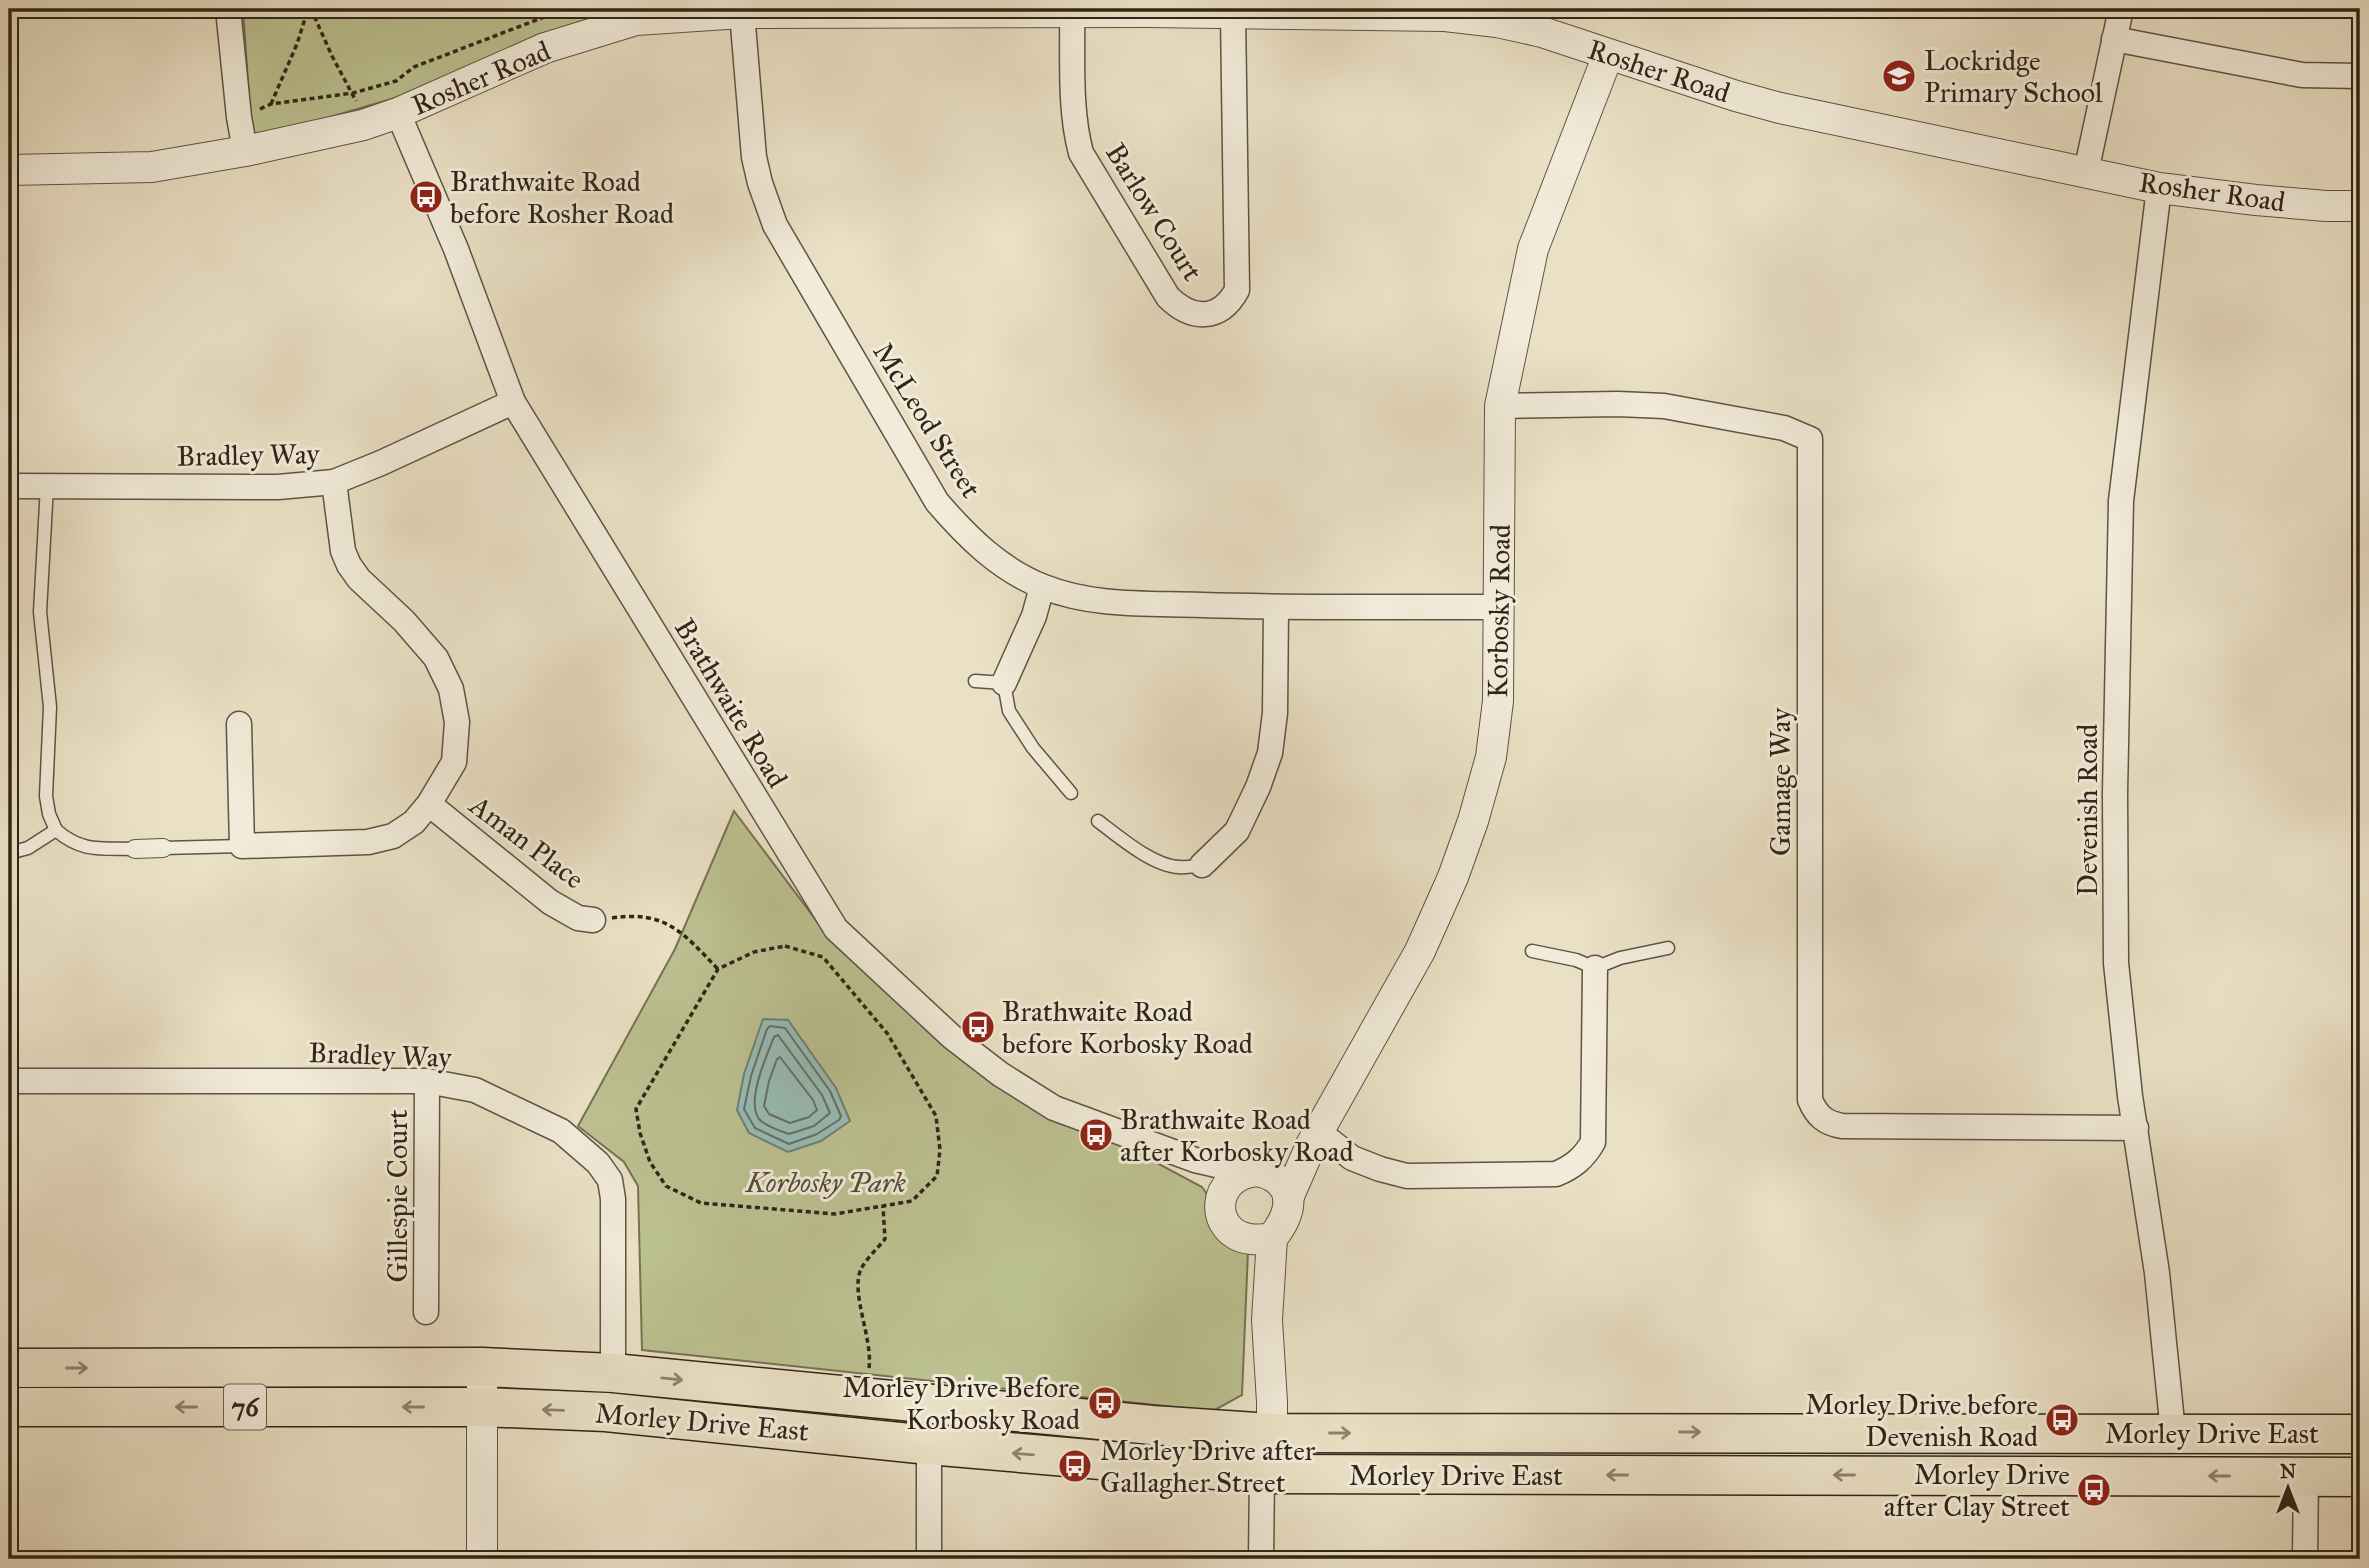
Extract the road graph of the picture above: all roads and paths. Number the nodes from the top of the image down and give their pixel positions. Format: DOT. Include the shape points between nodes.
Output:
graph roads {
  1 [pos="228,9"];
  2 [pos="309,9"];
  3 [pos="565,9"];
  4 [pos="2121,9"];
  5 [pos="1149,10"];
  6 [pos="1072,12"];
  7 [pos="742,13"];
  8 [pos="1233,14"];
  9 [pos="2114,39"];
  10 [pos="1608,55"];
  11 [pos="2360,76"];
  12 [pos="353,93"];
  13 [pos="398,113"];
  14 [pos="363,125"];
  15 [pos="245,151"];
  16 [pos="9,170"];
  17 [pos="2086,172"];
  18 [pos="2159,188"];
  19 [pos="2360,206"];
  20 [pos="513,402"];
  21 [pos="1500,406"];
  22 [pos="334,482"];
  23 [pos="9,486"];
  24 [pos="47,486"];
  25 [pos="1042,587"];
  26 [pos="1276,607"];
  27 [pos="1500,607"];
  28 [pos="975,681"];
  29 [pos="1004,684"];
  30 [pos="239,724"];
  31 [pos="1071,793"];
  32 [pos="429,804"];
  33 [pos="1098,821"];
  34 [pos="56,830"];
  35 [pos="242,846"];
  36 [pos="163,848"];
  37 [pos="135,849"];
  38 [pos="9,853"];
  39 [pos="1202,865"];
  40 [pos="593,920"];
  41 [pos="1668,948"];
  42 [pos="1532,951"];
  43 [pos="1595,968"];
  44 [pos="718,969"];
  45 [pos="9,1081"];
  46 [pos="427,1081"];
  47 [pos="2136,1128"];
  48 [pos="1315,1138"];
  49 [pos="1195,1160"];
  50 [pos="1252,1171"];
  51 [pos="1223,1191"];
  52 [pos="1288,1198"];
  53 [pos="883,1206"];
  54 [pos="1262,1239"];
  55 [pos="426,1312"];
  56 [pos="482,1367"];
  57 [pos="9,1368"];
  58 [pos="613,1373"];
  59 [pos="868,1374"];
  60 [pos="9,1407"];
  61 [pos="482,1407"];
  62 [pos="1262,1432"];
  63 [pos="2173,1432"];
  64 [pos="2360,1434"];
  65 [pos="929,1445"];
  66 [pos="1262,1474"];
  67 [pos="2306,1476"];
  68 [pos="2360,1477"];
  69 [pos="482,1559"];
  70 [pos="929,1559"];
  71 [pos="1261,1559"];
  72 [pos="2305,1559"];
  1 -- 15 [label="street"];
  2 -- 12 [label="path"];
  2 -- 12 [label="path" via="271,104"];
  3 -- 12 [label="path" via="414,66 396,81"];
  4 -- 9 [label="street"];
  5 -- 6 [label="street, Rosher Road"];
  5 -- 8 [label="street, Rosher Road"];
  6 -- 7 [label="street, Rosher Road"];
  6 -- 8 [label="street, Barlow Court" via="1074,112 1081,153 1168,297 1190,314 1219,310 1237,290"];
  7 -- 13 [label="street, Rosher Road" via="636,20 545,48"];
  7 -- 25 [label="street, McLeod Street" via="754,156 775,225 937,502 991,558"];
  8 -- 10 [label="street, Rosher Road" via="1445,16 1542,32"];
  9 -- 11 [label="street" via="2302,75"];
  9 -- 17 [label="street"];
  10 -- 17 [label="street, Rosher Road" via="1780,108"];
  10 -- 21 [label="street, Korbosky Road" via="1533,248"];
  12 -- 14 [label="path"];
  13 -- 14 [label="street, Rosher Road"];
  13 -- 20 [label="street, Brathwaite Road" via="456,248"];
  14 -- 15 [label="street, Rosher Road"];
  15 -- 16 [label="street, Rosher Road" via="152,167"];
  17 -- 18 [label="street, Rosher Road"];
  18 -- 19 [label="street, Rosher Road"];
  18 -- 47 [label="street, Devenish Road" via="2121,528 2116,963"];
  20 -- 22 [label="street, Bradley Way"];
  20 -- 49 [label="street, Brathwaite Road" via="836,929 1000,1074 1054,1108"];
  21 -- 27 [label="street, Korbosky Road"];
  21 -- 47 [label="street, Gamage Way" via="1664,406 1784,428 1810,439 1810,1100 1822,1119 1842,1126"];
  22 -- 24 [label="street, Bradley Way" via="278,487"];
  22 -- 32 [label="street" via="349,565 436,659 452,689 457,722 454,762"];
  23 -- 24 [label="street, Bradley Way"];
  24 -- 34 [label="lane" via="40,612 50,707 46,796"];
  25 -- 26 [label="street, McLeod Street" via="1082,599"];
  25 -- 29 [label="street"];
  26 -- 27 [label="street, McLeod Street"];
  26 -- 39 [label="street" via="1270,753 1237,831"];
  27 -- 48 [label="street, Korbosky Road" via="1499,701 1491,757 1473,821 1420,951"];
  28 -- 29 [label="lane"];
  29 -- 31 [label="lane" via="1009,711"];
  30 -- 35 [label="street"];
  32 -- 35 [label="street" via="393,836 368,842"];
  32 -- 40 [label="street, Aman Place" via="550,902 579,918"];
  33 -- 39 [label="lane" via="1157,860 1178,868"];
  34 -- 37 [label="lane" via="69,842 87,848"];
  34 -- 38 [label="lane"];
  35 -- 36 [label="lane"];
  36 -- 37 [label="street"];
  40 -- 44 [label="path" via="632,915 655,918 685,935"];
  41 -- 43 [label="lane"];
  42 -- 43 [label="lane"];
  43 -- 48 [label="street" via="1593,1142 1570,1168 1556,1174 1407,1175 1352,1158"];
  44 -- 53 [label="path" via="754,952 785,946 823,957 887,1033 936,1116 940,1150 937,1176 912,1201"];
  44 -- 53 [label="path" via="636,1109 650,1162 666,1186 701,1203 835,1214"];
  45 -- 46 [label="street, Bradley Way"];
  46 -- 55 [label="street, Gillespie Court"];
  46 -- 58 [label="street, Bradley Way" via="475,1090 561,1131 598,1163 610,1180"];
  47 -- 63 [label="street, Devenish Road"];
  48 -- 50 [label="street"];
  48 -- 52 [label="street, Korbosky Road"];
  49 -- 50 [label="street, Brathwaite Road"];
  49 -- 51 [label="street, Brathwaite Road"];
  50 -- 51 [label="street" via="1237,1175"];
  50 -- 52 [label="street" via="1278,1180"];
  51 -- 54 [label="street" via="1220,1213 1225,1223 1232,1231"];
  52 -- 54 [label="street" via="1286,1219"];
  53 -- 59 [label="path" via="885,1239 861,1269 857,1284 871,1353"];
  54 -- 62 [label="street" via="1249,1293"];
  57 -- 56 [label="main road, Morley Drive East / 76, one-way"];
  56 -- 58 [label="main road, Morley Drive East / 76"];
  56 -- 61 [label="street"];
  58 -- 62 [label="main road, Morley Drive East / 76, one-way"];
  61 -- 60 [label="main road, Morley Drive East / 76, one-way"];
  65 -- 61 [label="main road, Morley Drive East / 76, one-way" via="606,1412"];
  61 -- 69 [label="street"];
  62 -- 63 [label="main road, Morley Drive East / 76, one-way"];
  62 -- 66 [label="street"];
  63 -- 64 [label="main road, Morley Drive East / 76"];
  66 -- 65 [label="main road, Morley Drive East / 76, one-way"];
  65 -- 70 [label="street"];
  67 -- 66 [label="main road, Morley Drive East / 76, one-way"];
  66 -- 71 [label="street"];
  67 -- 68 [label="main road, Morley Drive East / 76"];
  67 -- 72 [label="street"];
}
